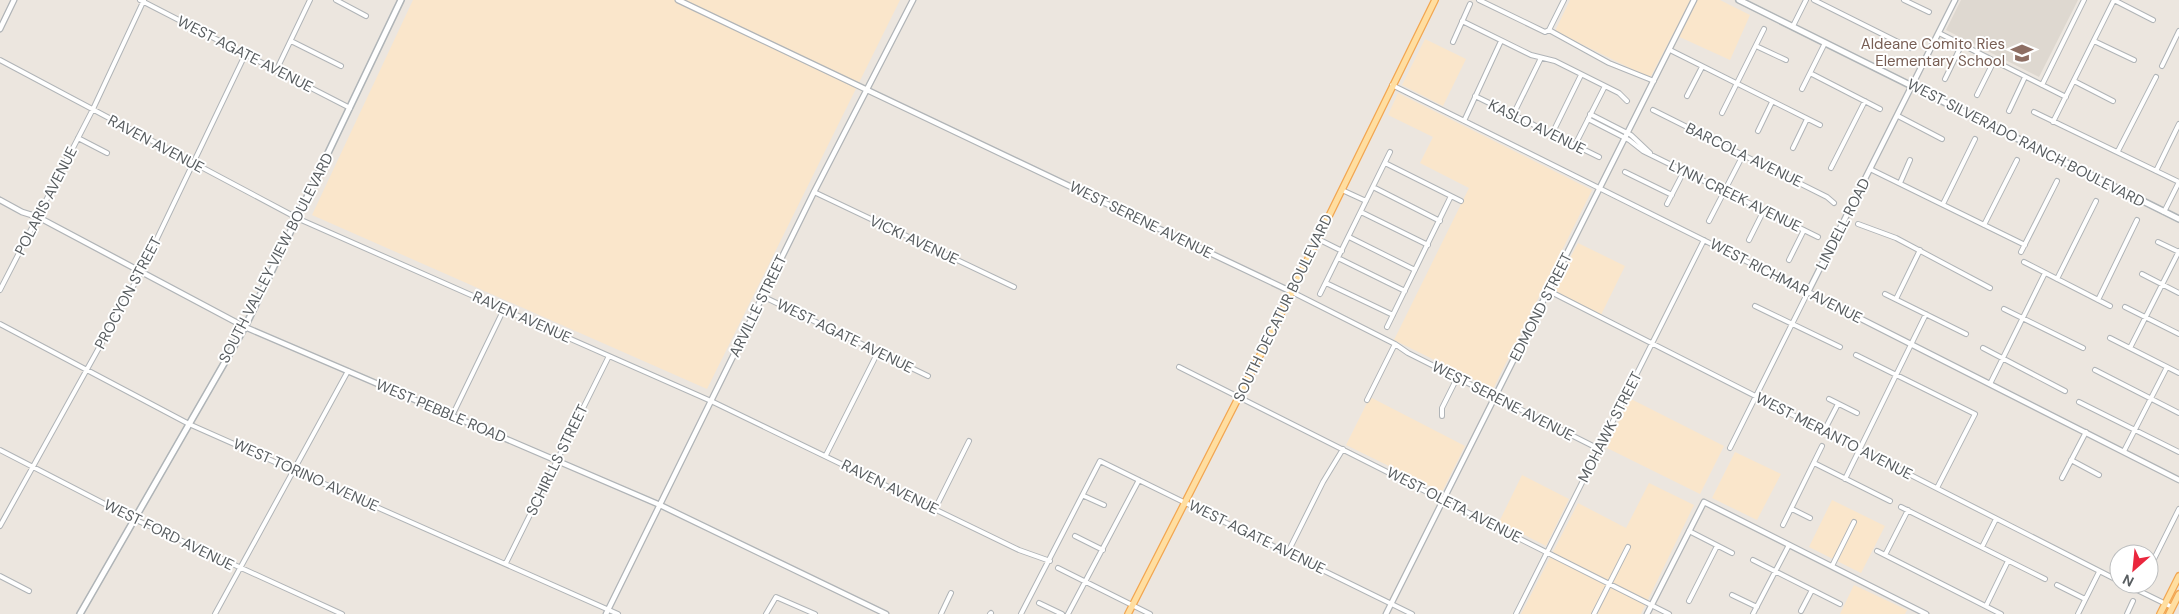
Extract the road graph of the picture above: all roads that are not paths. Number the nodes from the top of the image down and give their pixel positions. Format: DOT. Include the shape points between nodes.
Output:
graph roads {
  1 [pos="14,0"];
  2 [pos="310,0"];
  3 [pos="336,0"];
  4 [pos="401,0"];
  5 [pos="678,0"];
  6 [pos="913,0"];
  7 [pos="1435,0"];
  8 [pos="1479,0"];
  9 [pos="1564,0"];
  10 [pos="1694,0"];
  11 [pos="1739,0"];
  12 [pos="1806,0"];
  13 [pos="1814,0"];
  14 [pos="1904,0"];
  15 [pos="1955,0"];
  16 [pos="2084,0"];
  17 [pos="2114,0"];
  18 [pos="142,1"];
  19 [pos="1470,4"];
  20 [pos="1929,12"];
  21 [pos="366,16"];
  22 [pos="2153,20"];
  23 [pos="1462,21"];
  24 [pos="1793,26"];
  25 [pos="0,29"];
  26 [pos="1764,30"];
  27 [pos="1548,31"];
  28 [pos="2179,31"];
  29 [pos="1939,33"];
  30 [pos="291,41"];
  31 [pos="1502,41"];
  32 [pos="2094,41"];
  33 [pos="1453,42"];
  34 [pos="1825,43"];
  35 [pos="1962,44"];
  36 [pos="1756,46"];
  37 [pos="1910,48"];
  38 [pos="1670,50"];
  39 [pos="245,55"];
  40 [pos="1541,58"];
  41 [pos="0,60"];
  42 [pos="1786,60"];
  43 [pos="2134,60"];
  44 [pos="1994,61"];
  45 [pos="341,66"];
  46 [pos="2162,66"];
  47 [pos="1702,67"];
  48 [pos="276,71"];
  49 [pos="1810,73"];
  50 [pos="1581,75"];
  51 [pos="2026,76"];
  52 [pos="2156,77"];
  53 [pos="1945,79"];
  54 [pos="1654,81"];
  55 [pos="2074,81"];
  56 [pos="1737,84"];
  57 [pos="1392,85"];
  58 [pos="2042,85"];
  59 [pos="1604,86"];
  60 [pos="1912,86"];
  61 [pos="1802,88"];
  62 [pos="867,90"];
  63 [pos="1977,95"];
  64 [pos="1475,96"];
  65 [pos="1687,96"];
  66 [pos="2066,97"];
  67 [pos="2112,100"];
  68 [pos="1626,101"];
  69 [pos="1865,101"];
  70 [pos="1772,102"];
  71 [pos="350,108"];
  72 [pos="93,109"];
  73 [pos="1880,109"];
  74 [pos="1653,110"];
  75 [pos="2009,111"];
  76 [pos="2034,112"];
  77 [pos="1722,113"];
  78 [pos="1590,114"];
  79 [pos="1513,115"];
  80 [pos="1898,116"];
  81 [pos="1588,119"];
  82 [pos="1808,119"];
  83 [pos="1464,121"];
  84 [pos="2054,122"];
  85 [pos="2179,124"];
  86 [pos="1820,125"];
  87 [pos="1758,131"];
  88 [pos="1552,134"];
  89 [pos="1627,136"];
  90 [pos="78,138"];
  91 [pos="1975,139"];
  92 [pos="1942,140"];
  93 [pos="1575,145"];
  94 [pos="1793,148"];
  95 [pos="2118,151"];
  96 [pos="1390,152"];
  97 [pos="107,153"];
  98 [pos="1742,154"];
  99 [pos="1599,157"];
  100 [pos="1910,160"];
  101 [pos="2017,160"];
  102 [pos="1384,163"];
  103 [pos="194,165"];
  104 [pos="1831,168"];
  105 [pos="1870,169"];
  106 [pos="2156,170"];
  107 [pos="1684,171"];
  108 [pos="1625,172"];
  109 [pos="2057,181"];
  110 [pos="2179,182"];
  111 [pos="1900,183"];
  112 [pos="1373,187"];
  113 [pos="1600,189"];
  114 [pos="1342,190"];
  115 [pos="1724,191"];
  116 [pos="814,192"];
  117 [pos="1672,194"];
  118 [pos="1451,196"];
  119 [pos="0,200"];
  120 [pos="1461,201"];
  121 [pos="2096,201"];
  122 [pos="1366,202"];
  123 [pos="1834,203"];
  124 [pos="1667,204"];
  125 [pos="1943,204"];
  126 [pos="1764,210"];
  127 [pos="1361,212"];
  128 [pos="2164,212"];
  129 [pos="38,217"];
  130 [pos="299,219"];
  131 [pos="2179,219"];
  132 [pos="2137,220"];
  133 [pos="1440,221"];
  134 [pos="1709,221"];
  135 [pos="1858,224"];
  136 [pos="1984,225"];
  137 [pos="1804,230"];
  138 [pos="1349,237"];
  139 [pos="1818,237"];
  140 [pos="1318,239"];
  141 [pos="1704,240"];
  142 [pos="1749,240"];
  143 [pos="2158,242"];
  144 [pos="1428,245"];
  145 [pos="2024,245"];
  146 [pos="1342,250"];
  147 [pos="1920,250"];
  148 [pos="2021,252"];
  149 [pos="2179,252"];
  150 [pos="1338,258"];
  151 [pos="1789,260"];
  152 [pos="2024,262"];
  153 [pos="1415,270"];
  154 [pos="141,272"];
  155 [pos="2045,273"];
  156 [pos="2142,274"];
  157 [pos="2057,279"];
  158 [pos="1326,283"];
  159 [pos="2162,284"];
  160 [pos="1014,287"];
  161 [pos="1990,288"];
  162 [pos="0,290"];
  163 [pos="1405,291"];
  164 [pos="1549,291"];
  165 [pos="1292,292"];
  166 [pos="1808,292"];
  167 [pos="2179,293"];
  168 [pos="1320,294"];
  169 [pos="1885,294"];
  170 [pos="762,296"];
  171 [pos="1896,299"];
  172 [pos="2098,300"];
  173 [pos="1755,306"];
  174 [pos="2110,306"];
  175 [pos="2124,307"];
  176 [pos="504,309"];
  177 [pos="2004,309"];
  178 [pos="1926,314"];
  179 [pos="1393,316"];
  180 [pos="2146,317"];
  181 [pos="2022,318"];
  182 [pos="0,324"];
  183 [pos="1792,324"];
  184 [pos="245,327"];
  185 [pos="1387,328"];
  186 [pos="1966,334"];
  187 [pos="2179,334"];
  188 [pos="2110,338"];
  189 [pos="1652,343"];
  190 [pos="1396,344"];
  191 [pos="1911,344"];
  192 [pos="1840,347"];
  193 [pos="1983,348"];
  194 [pos="2083,348"];
  195 [pos="2130,348"];
  196 [pos="878,352"];
  197 [pos="1856,355"];
  198 [pos="609,356"];
  199 [pos="2002,358"];
  200 [pos="1179,367"];
  201 [pos="2168,367"];
  202 [pos="86,370"];
  203 [pos="2095,370"];
  204 [pos="348,371"];
  205 [pos="2179,373"];
  206 [pos="1896,375"];
  207 [pos="928,376"];
  208 [pos="1457,378"];
  209 [pos="1990,384"];
  210 [pos="2065,391"];
  211 [pos="1495,396"];
  212 [pos="1756,396"];
  213 [pos="1239,398"];
  214 [pos="1828,399"];
  215 [pos="2151,399"];
  216 [pos="1367,400"];
  217 [pos="711,401"];
  218 [pos="2079,402"];
  219 [pos="1838,404"];
  220 [pos="1857,413"];
  221 [pos="2179,413"];
  222 [pos="452,416"];
  223 [pos="1442,416"];
  224 [pos="189,424"];
  225 [pos="2135,430"];
  226 [pos="1824,431"];
  227 [pos="2086,432"];
  228 [pos="969,441"];
  229 [pos="1822,446"];
  230 [pos="1730,448"];
  231 [pos="1343,449"];
  232 [pos="1599,449"];
  233 [pos="1859,449"];
  234 [pos="0,450"];
  235 [pos="2124,452"];
  236 [pos="2179,452"];
  237 [pos="826,455"];
  238 [pos="2071,460"];
  239 [pos="557,461"];
  240 [pos="1814,463"];
  241 [pos="32,467"];
  242 [pos="294,469"];
  243 [pos="2099,474"];
  244 [pos="2062,478"];
  245 [pos="1845,479"];
  246 [pos="1139,480"];
  247 [pos="2179,480"];
  248 [pos="1937,488"];
  249 [pos="1084,496"];
  250 [pos="1444,499"];
  251 [pos="1890,501"];
  252 [pos="1186,502"];
  253 [pos="660,505"];
  254 [pos="1104,505"];
  255 [pos="1901,506"];
  256 [pos="1792,508"];
  257 [pos="935,509"];
  258 [pos="1908,510"];
  259 [pos="2179,510"];
  260 [pos="1810,518"];
  261 [pos="134,519"];
  262 [pos="1996,519"];
  263 [pos="1854,522"];
  264 [pos="1783,525"];
  265 [pos="0,526"];
  266 [pos="1689,531"];
  267 [pos="1075,536"];
  268 [pos="1789,545"];
  269 [pos="1717,546"];
  270 [pos="1628,547"];
  271 [pos="1982,548"];
  272 [pos="1103,550"];
  273 [pos="2159,550"];
  274 [pos="1547,551"];
  275 [pos="1877,551"];
  276 [pos="1288,552"];
  277 [pos="1732,553"];
  278 [pos="1885,555"];
  279 [pos="1753,560"];
  280 [pos="1050,561"];
  281 [pos="2008,561"];
  282 [pos="506,563"];
  283 [pos="1832,566"];
  284 [pos="240,568"];
  285 [pos="1058,568"];
  286 [pos="1775,571"];
  287 [pos="2099,572"];
  288 [pos="0,576"];
  289 [pos="2109,576"];
  290 [pos="2179,576"];
  291 [pos="2045,579"];
  292 [pos="1085,582"];
  293 [pos="1610,584"];
  294 [pos="2057,585"];
  295 [pos="1812,590"];
  296 [pos="29,591"];
  297 [pos="951,593"];
  298 [pos="2145,594"];
  299 [pos="2179,594"];
  300 [pos="1732,595"];
  301 [pos="2085,599"];
  302 [pos="1689,601"];
  303 [pos="2133,601"];
  304 [pos="1040,603"];
  305 [pos="1391,604"];
  306 [pos="1840,604"];
  307 [pos="2165,604"];
  308 [pos="1133,605"];
  309 [pos="1652,605"];
  310 [pos="1986,606"];
  311 [pos="1757,607"];
  312 [pos="2172,607"];
  313 [pos="1801,611"];
  314 [pos="607,612"];
  315 [pos="80,614"];
  316 [pos="215,614"];
  317 [pos="342,614"];
  318 [pos="618,614"];
  319 [pos="766,614"];
  320 [pos="815,614"];
  321 [pos="883,614"];
  322 [pos="941,614"];
  323 [pos="1021,614"];
  324 [pos="1062,614"];
  325 [pos="1068,614"];
  326 [pos="1128,614"];
  327 [pos="1150,614"];
  328 [pos="1386,614"];
  329 [pos="1412,614"];
  330 [pos="1516,614"];
  331 [pos="1594,614"];
  332 [pos="1647,614"];
  333 [pos="1668,614"];
  334 [pos="1753,614"];
  335 [pos="1926,614"];
  336 [pos="2002,614"];
  337 [pos="2078,614"];
  338 [pos="2126,614"];
  339 [pos="2160,614"];
  340 [pos="2169,614"];
  1 -- 25 [label="street"];
  2 -- 30 [label="street"];
  3 -- 21 [label="street"];
  4 -- 71 [label="main road, SOUTH VALLEY VIEW BOULEVARD"];
  5 -- 62 [label="street, WEST SERENE AVENUE"];
  6 -- 62 [label="street, ARVILLE STREET"];
  7 -- 57 [label="main road, SOUTH DECATUR BOULEVARD"];
  8 -- 27 [label="street"];
  9 -- 27 [label="street"];
  10 -- 38 [label="street, EDMOND STREET"];
  11 -- 24 [label="main road, WEST SILVERADO RANCH BOULEVARD"];
  12 -- 24 [label="street"];
  13 -- 37 [label="street"];
  14 -- 20 [label="street"];
  15 -- 29 [label="street, LINDELL ROAD"];
  16 -- 58 [label="street"];
  17 -- 22 [label="street"];
  17 -- 32 [label="street"];
  18 -- 39 [label="street, WEST AGATE AVENUE"];
  18 -- 72 [label="street, POLARIS AVENUE"];
  19 -- 23 [label="street"];
  23 -- 31 [label="street"];
  23 -- 33 [label="street"];
  24 -- 34 [label="main road, WEST SILVERADO RANCH BOULEVARD"];
  26 -- 36 [label="street"];
  27 -- 54 [label="street" via="1609,63"];
  28 -- 46 [label="street"];
  29 -- 35 [label="street"];
  29 -- 60 [label="street, LINDELL ROAD"];
  30 -- 45 [label="street"];
  30 -- 48 [label="street"];
  31 -- 40 [label="street"];
  31 -- 64 [label="street"];
  32 -- 43 [label="street"];
  32 -- 55 [label="street"];
  34 -- 49 [label="street"];
  34 -- 60 [label="main road, WEST SILVERADO RANCH BOULEVARD"];
  35 -- 44 [label="street"];
  35 -- 53 [label="street"];
  36 -- 42 [label="street"];
  36 -- 56 [label="street"];
  38 -- 47 [label="street"];
  38 -- 54 [label="street, EDMOND STREET"];
  39 -- 48 [label="street, WEST AGATE AVENUE"];
  39 -- 103 [label="street, PROCYON STREET"];
  40 -- 50 [label="street"];
  40 -- 79 [label="street"];
  41 -- 72 [label="street, RAVEN AVENUE"];
  44 -- 51 [label="street"];
  44 -- 63 [label="street"];
  47 -- 56 [label="street"];
  47 -- 65 [label="street"];
  48 -- 71 [label="street, WEST AGATE AVENUE"];
  49 -- 61 [label="street"];
  49 -- 69 [label="street"];
  50 -- 59 [label="street"];
  50 -- 88 [label="street"];
  51 -- 58 [label="street"];
  51 -- 75 [label="street"];
  52 -- 95 [label="street"];
  54 -- 89 [label="street, EDMOND STREET"];
  55 -- 66 [label="street"];
  55 -- 67 [label="street"];
  56 -- 70 [label="street"];
  56 -- 77 [label="street"];
  57 -- 83 [label="street, WEST RICHMAR AVENUE"];
  57 -- 114 [label="main road, SOUTH DECATUR BOULEVARD"];
  58 -- 66 [label="street"];
  59 -- 68 [label="street" via="1619,93"];
  59 -- 78 [label="street"];
  60 -- 80 [label="street, LINDELL ROAD"];
  60 -- 128 [label="main road, WEST SILVERADO RANCH BOULEVARD"];
  62 -- 116 [label="street, ARVILLE STREET"];
  62 -- 165 [label="street, WEST SERENE AVENUE"];
  64 -- 79 [label="street, KASLO AVENUE"];
  64 -- 83 [label="street"];
  66 -- 84 [label="street"];
  69 -- 73 [label="street"];
  69 -- 104 [label="street"];
  70 -- 82 [label="street"];
  70 -- 87 [label="street"];
  71 -- 130 [label="main road, SOUTH VALLEY VIEW BOULEVARD"];
  72 -- 90 [label="street, POLARIS AVENUE"];
  72 -- 103 [label="street, RAVEN AVENUE"];
  74 -- 98 [label="street, BARCOLA AVENUE"];
  76 -- 84 [label="street"];
  78 -- 81 [label="street"];
  78 -- 89 [label="street, LYNN CREEK AVENUE"];
  79 -- 88 [label="street, KASLO AVENUE"];
  80 -- 92 [label="street"];
  80 -- 105 [label="street, LINDELL ROAD"];
  81 -- 89 [label="street, LYNN CREEK AVENUE"];
  81 -- 93 [label="street"];
  82 -- 86 [label="street"];
  82 -- 94 [label="street"];
  83 -- 113 [label="street, WEST RICHMAR AVENUE"];
  84 -- 95 [label="street"];
  85 -- 106 [label="street"];
  88 -- 93 [label="street, KASLO AVENUE"];
  89 -- 107 [label="street, LYNN CREEK AVENUE" via="1652,155"];
  89 -- 113 [label="street, EDMOND STREET"];
  90 -- 97 [label="street, POLARIS AVENUE"];
  90 -- 129 [label="street, POLARIS AVENUE"];
  91 -- 125 [label="street"];
  93 -- 99 [label="street, KASLO AVENUE"];
  95 -- 106 [label="street"];
  96 -- 102 [label="street"];
  98 -- 115 [label="street"];
  98 -- 123 [label="street, BARCOLA AVENUE"];
  100 -- 111 [label="street"];
  101 -- 136 [label="street"];
  102 -- 112 [label="street"];
  102 -- 118 [label="street"];
  103 -- 130 [label="street, RAVEN AVENUE"];
  103 -- 154 [label="street, PROCYON STREET"];
  105 -- 111 [label="street"];
  105 -- 166 [label="street, LINDELL ROAD"];
  106 -- 110 [label="street"];
  107 -- 115 [label="street, LYNN CREEK AVENUE"];
  107 -- 117 [label="street"];
  108 -- 117 [label="street"];
  109 -- 145 [label="street"];
  110 -- 128 [label="street"];
  111 -- 125 [label="street"];
  112 -- 122 [label="street"];
  112 -- 133 [label="street"];
  113 -- 141 [label="street, WEST RICHMAR AVENUE"];
  113 -- 164 [label="street, EDMOND STREET"];
  114 -- 122 [label="street"];
  114 -- 140 [label="main road, SOUTH DECATUR BOULEVARD"];
  115 -- 126 [label="street, LYNN CREEK AVENUE"];
  115 -- 134 [label="street"];
  116 -- 160 [label="street, VICKI AVENUE"];
  116 -- 170 [label="street, ARVILLE STREET"];
  117 -- 124 [label="street"];
  118 -- 120 [label="street"];
  118 -- 133 [label="street"];
  119 -- 129 [label="street, WEST PEBBLE ROAD"];
  121 -- 157 [label="street"];
  122 -- 127 [label="street"];
  125 -- 136 [label="street"];
  126 -- 137 [label="street, LYNN CREEK AVENUE"];
  126 -- 142 [label="street"];
  127 -- 138 [label="street"];
  127 -- 144 [label="street"];
  128 -- 131 [label="main road, WEST SILVERADO RANCH BOULEVARD"];
  129 -- 154 [label="street, WEST PEBBLE ROAD"];
  129 -- 162 [label="street, POLARIS AVENUE"];
  130 -- 176 [label="street, RAVEN AVENUE"];
  130 -- 184 [label="main road, SOUTH VALLEY VIEW BOULEVARD"];
  132 -- 172 [label="street"];
  133 -- 144 [label="street"];
  135 -- 147 [label="street"];
  136 -- 145 [label="street"];
  137 -- 139 [label="street, LYNN CREEK AVENUE"];
  137 -- 151 [label="street"];
  138 -- 146 [label="street"];
  138 -- 153 [label="street"];
  140 -- 146 [label="street"];
  140 -- 165 [label="main road, SOUTH DECATUR BOULEVARD"];
  141 -- 166 [label="street, WEST RICHMAR AVENUE"];
  141 -- 189 [label="street, MOHAWK STREET"];
  143 -- 149 [label="street"];
  144 -- 153 [label="street"];
  145 -- 148 [label="street"];
  146 -- 150 [label="street"];
  147 -- 161 [label="street"];
  147 -- 171 [label="street"];
  149 -- 159 [label="street"];
  150 -- 158 [label="street"];
  150 -- 163 [label="street"];
  152 -- 155 [label="street"];
  153 -- 163 [label="street"];
  154 -- 184 [label="street, WEST PEBBLE ROAD"];
  154 -- 202 [label="street, PROCYON STREET"];
  155 -- 157 [label="street"];
  155 -- 181 [label="street"];
  156 -- 159 [label="street"];
  157 -- 172 [label="street"];
  158 -- 168 [label="street"];
  158 -- 179 [label="street"];
  159 -- 167 [label="street"];
  159 -- 180 [label="street"];
  163 -- 179 [label="street"];
  164 -- 189 [label="street, WEST MERANTO AVENUE"];
  164 -- 211 [label="street, EDMOND STREET"];
  165 -- 190 [label="street, WEST SERENE AVENUE"];
  165 -- 213 [label="main road, SOUTH DECATUR BOULEVARD"];
  166 -- 183 [label="street, LINDELL ROAD"];
  166 -- 191 [label="street, WEST RICHMAR AVENUE"];
  169 -- 171 [label="street"];
  170 -- 196 [label="street, WEST AGATE AVENUE"];
  170 -- 217 [label="street, ARVILLE STREET"];
  171 -- 178 [label="street"];
  172 -- 174 [label="street"];
  173 -- 183 [label="street"];
  175 -- 180 [label="street"];
  176 -- 198 [label="street, RAVEN AVENUE"];
  176 -- 222 [label="street"];
  177 -- 181 [label="street"];
  178 -- 186 [label="street"];
  178 -- 191 [label="street"];
  179 -- 185 [label="street"];
  180 -- 187 [label="street"];
  180 -- 195 [label="street"];
  181 -- 194 [label="street"];
  181 -- 199 [label="street"];
  182 -- 202 [label="street, WEST TORINO AVENUE"];
  183 -- 192 [label="street"];
  183 -- 212 [label="street, LINDELL ROAD"];
  184 -- 204 [label="street, WEST PEBBLE ROAD"];
  184 -- 224 [label="main road, SOUTH VALLEY VIEW BOULEVARD"];
  188 -- 195 [label="street"];
  189 -- 212 [label="street, WEST MERANTO AVENUE"];
  189 -- 232 [label="street, MOHAWK STREET"];
  190 -- 208 [label="street, WEST SERENE AVENUE"];
  190 -- 216 [label="street"];
  191 -- 206 [label="street"];
  191 -- 209 [label="street, WEST RICHMAR AVENUE"];
  193 -- 199 [label="street"];
  195 -- 201 [label="street"];
  196 -- 207 [label="street, WEST AGATE AVENUE"];
  196 -- 237 [label="street"];
  197 -- 206 [label="street"];
  198 -- 217 [label="street, RAVEN AVENUE"];
  198 -- 239 [label="street, SCHIRLLS STREET"];
  199 -- 209 [label="street"];
  199 -- 210 [label="street"];
  200 -- 213 [label="street"];
  201 -- 205 [label="street"];
  201 -- 215 [label="street"];
  202 -- 224 [label="street, WEST TORINO AVENUE"];
  202 -- 241 [label="street, PROCYON STREET"];
  203 -- 215 [label="street"];
  204 -- 222 [label="street, WEST PEBBLE ROAD"];
  204 -- 242 [label="street"];
  206 -- 233 [label="street"];
  206 -- 248 [label="street" via="1975,414"];
  208 -- 211 [label="street, WEST SERENE AVENUE"];
  208 -- 223 [label="street" via="1442,408"];
  209 -- 227 [label="street, WEST RICHMAR AVENUE"];
  211 -- 232 [label="street, WEST SERENE AVENUE"];
  211 -- 250 [label="street, EDMOND STREET"];
  212 -- 226 [label="street, WEST MERANTO AVENUE"];
  212 -- 230 [label="street, LINDELL ROAD"];
  213 -- 231 [label="street, WEST OLETA AVENUE"];
  213 -- 252 [label="main road, SOUTH DECATUR BOULEVARD"];
  214 -- 219 [label="street"];
  215 -- 221 [label="street"];
  215 -- 225 [label="street"];
  217 -- 237 [label="street, RAVEN AVENUE"];
  217 -- 253 [label="street, ARVILLE STREET"];
  218 -- 225 [label="street"];
  219 -- 220 [label="street"];
  219 -- 226 [label="street"];
  222 -- 239 [label="street, WEST PEBBLE ROAD"];
  224 -- 242 [label="street, WEST TORINO AVENUE"];
  224 -- 261 [label="main road, SOUTH VALLEY VIEW BOULEVARD"];
  225 -- 235 [label="street"];
  225 -- 236 [label="street"];
  226 -- 233 [label="street, WEST MERANTO AVENUE"];
  227 -- 235 [label="street, WEST RICHMAR AVENUE"];
  227 -- 238 [label="street"];
  228 -- 257 [label="street"];
  229 -- 240 [label="street"];
  231 -- 250 [label="street, WEST OLETA AVENUE"];
  231 -- 276 [label="street"];
  232 -- 274 [label="street, MOHAWK STREET"];
  233 -- 245 [label="street"];
  233 -- 248 [label="street, WEST MERANTO AVENUE"];
  234 -- 241 [label="street, WEST FORD AVENUE"];
  235 -- 247 [label="street, WEST RICHMAR AVENUE"];
  237 -- 257 [label="street, RAVEN AVENUE"];
  238 -- 243 [label="street"];
  238 -- 244 [label="street"];
  239 -- 253 [label="street, WEST PEBBLE ROAD"];
  239 -- 282 [label="street, SCHIRLLS STREET"];
  240 -- 245 [label="street"];
  240 -- 256 [label="street"];
  241 -- 261 [label="street, WEST FORD AVENUE"];
  241 -- 265 [label="street, PROCYON STREET"];
  242 -- 282 [label="street, WEST TORINO AVENUE"];
  242 -- 284 [label="street"];
  245 -- 251 [label="street"];
  246 -- 249 [label="street, WEST AGATE AVENUE" via="1100,461"];
  246 -- 252 [label="street, WEST AGATE AVENUE"];
  246 -- 272 [label="street"];
  248 -- 262 [label="street, WEST MERANTO AVENUE"];
  249 -- 254 [label="street"];
  249 -- 280 [label="street"];
  250 -- 274 [label="street, WEST OLETA AVENUE"];
  250 -- 305 [label="street, EDMOND STREET"];
  252 -- 276 [label="street, WEST AGATE AVENUE"];
  252 -- 308 [label="main road, SOUTH DECATUR BOULEVARD"];
  253 -- 314 [label="street, ARVILLE STREET"];
  253 -- 321 [label="street, WEST PEBBLE ROAD"];
  255 -- 258 [label="street"];
  256 -- 260 [label="street"];
  256 -- 264 [label="street"];
  257 -- 280 [label="street, RAVEN AVENUE"];
  258 -- 271 [label="street"];
  258 -- 278 [label="street"];
  259 -- 273 [label="street"];
  261 -- 284 [label="street, WEST FORD AVENUE"];
  261 -- 315 [label="main road, SOUTH VALLEY VIEW BOULEVARD"];
  262 -- 271 [label="street"];
  262 -- 287 [label="street, WEST MERANTO AVENUE"];
  263 -- 283 [label="street"];
  266 -- 268 [label="street" via="1704,502"];
  266 -- 269 [label="street"];
  266 -- 309 [label="street"];
  267 -- 272 [label="street"];
  268 -- 283 [label="street"];
  268 -- 286 [label="street"];
  269 -- 277 [label="street"];
  269 -- 302 [label="street"];
  270 -- 293 [label="street"];
  271 -- 281 [label="street"];
  272 -- 292 [label="street"];
  274 -- 293 [label="street, WEST OLETA AVENUE"];
  274 -- 330 [label="street, MOHAWK STREET"];
  275 -- 278 [label="street"];
  276 -- 305 [label="street, WEST AGATE AVENUE"];
  278 -- 310 [label="street"];
  279 -- 286 [label="street"];
  280 -- 323 [label="street"];
  281 -- 291 [label="street"];
  281 -- 310 [label="street"];
  282 -- 314 [label="street, WEST TORINO AVENUE"];
  283 -- 335 [label="street"];
  284 -- 316 [label="street"];
  284 -- 317 [label="street, WEST FORD AVENUE"];
  285 -- 292 [label="street"];
  286 -- 295 [label="street"];
  286 -- 311 [label="street"];
  287 -- 289 [label="street, WEST MERANTO AVENUE"];
  287 -- 301 [label="street"];
  288 -- 296 [label="street"];
  290 -- 307 [label="main road"];
  292 -- 308 [label="street"];
  292 -- 325 [label="street"];
  293 -- 309 [label="street, WEST OLETA AVENUE"];
  293 -- 331 [label="street"];
  294 -- 301 [label="street"];
  295 -- 306 [label="street"];
  295 -- 313 [label="street"];
  297 -- 322 [label="street"];
  298 -- 307 [label="street"];
  299 -- 312 [label="main road"];
  300 -- 311 [label="street"];
  301 -- 337 [label="street"];
  303 -- 338 [label="street"];
  304 -- 324 [label="street"];
  305 -- 328 [label="street, EDMOND STREET"];
  305 -- 329 [label="street, WEST AGATE AVENUE"];
  307 -- 312 [label="street"];
  307 -- 339 [label="main road"];
  308 -- 326 [label="main road, SOUTH DECATUR BOULEVARD"];
  308 -- 327 [label="street"];
  309 -- 332 [label="street"];
  309 -- 333 [label="street, WEST OLETA AVENUE"];
  310 -- 336 [label="street"];
  311 -- 334 [label="street"];
  312 -- 340 [label="main road"];
  314 -- 318 [label="street, WEST TORINO AVENUE"];
  319 -- 320 [label="street" via="776,597"];
}
